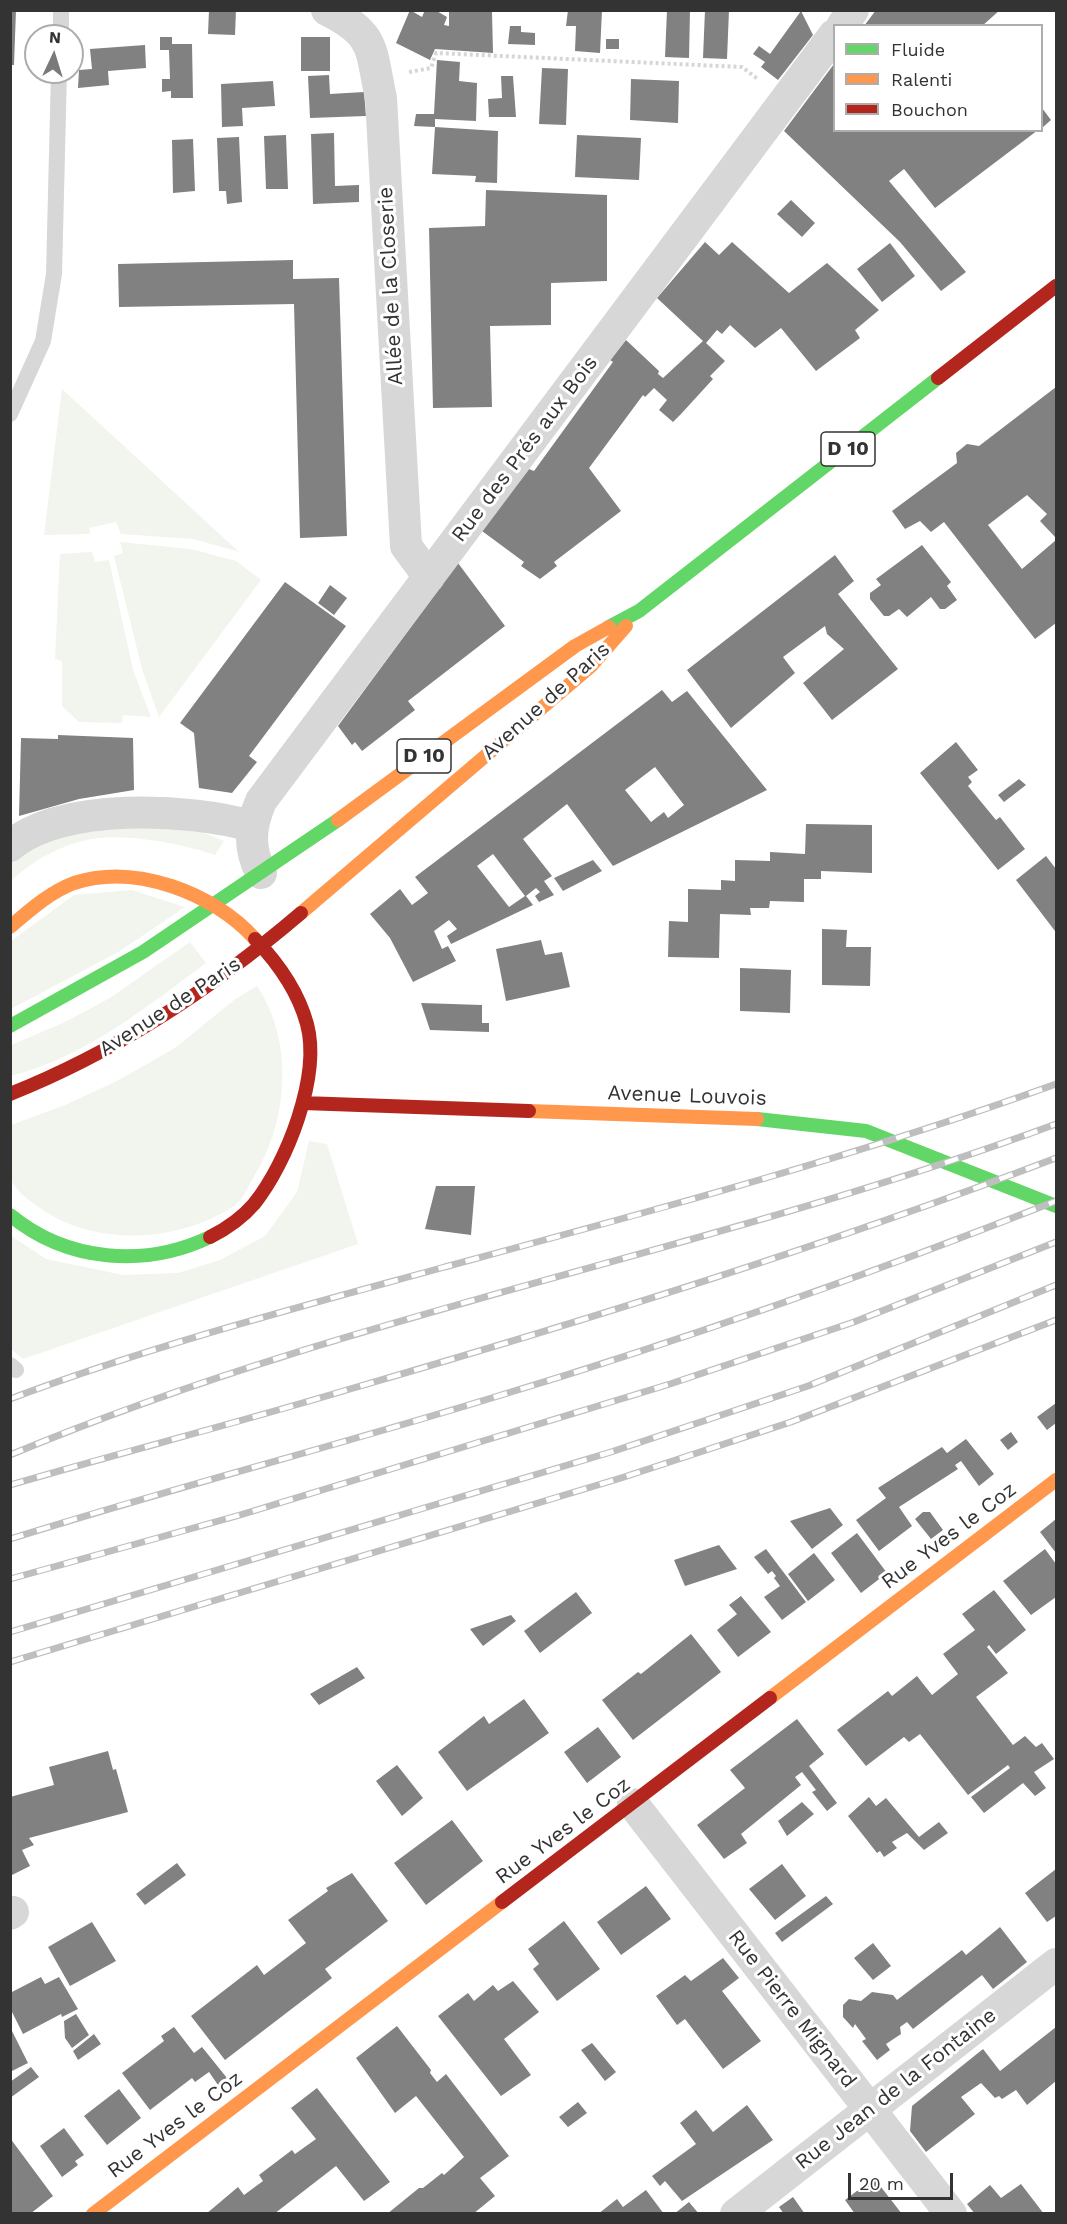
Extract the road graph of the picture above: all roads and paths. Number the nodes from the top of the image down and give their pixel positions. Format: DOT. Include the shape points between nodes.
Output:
graph roads {
  1 [pos="327,10"];
  2 [pos="853,10"];
  3 [pos="843,24"];
  4 [pos="833,36"];
  5 [pos="377,80"];
  6 [pos="60,84"];
  7 [pos="786,100"];
  8 [pos="1056,286"];
  9 [pos="10,414"];
  10 [pos="429,577"];
  11 [pos="639,611"];
  12 [pos="251,826"];
  13 [pos="10,846"];
  14 [pos="261,873"];
  15 [pos="212,907"];
  16 [pos="10,927"];
  17 [pos="264,945"];
  18 [pos="10,1026"];
  19 [pos="10,1094"];
  20 [pos="303,1102"];
  21 [pos="1056,1206"];
  22 [pos="10,1215"];
  23 [pos="1056,1480"];
  24 [pos="633,1804"];
  25 [pos="1056,1964"];
  26 [pos="870,2109"];
  27 [pos="93,2214"];
  28 [pos="736,2214"];
  29 [pos="951,2214"];
  1 -- 5 [label="street, Allée de la Closerie" via="352,22 368,39"];
  2 -- 3 [label="street"];
  4 -- 7 [label="street, Rue des Prés aux Bois"];
  5 -- 7 [label="path" via="431,68 436,53 730,66 742,67"];
  5 -- 10 [label="street, Allée de la Closerie" via="382,110 406,546"];
  6 -- 9 [label="lane" via="54,274 43,341"];
  7 -- 10 [label="street, Rue des Prés aux Bois"];
  8 -- 11 [label="main road, D 10"];
  10 -- 12 [label="street, Rue des Prés aux Bois" via="261,801"];
  11 -- 14 [label="main road, Avenue de Paris / D 10" via="575,646"];
  11 -- 17 [label="main road, Avenue de Paris / D 10" via="591,666"];
  12 -- 13 [label="street" via="191,815 111,814 63,819"];
  12 -- 14 [label="street"];
  14 -- 15 [label="main road, Avenue de Paris / D 10"];
  15 -- 16 [label="main road" via="160,883 131,877 86,880 45,897"];
  15 -- 17 [label="main road"];
  15 -- 18 [label="main road, Avenue de Paris / D 10" via="143,952"];
  17 -- 19 [label="main road, Avenue de Paris / D 10" via="206,989 136,1034 58,1075"];
  17 -- 20 [label="main road" via="290,982 307,1025 310,1074"];
  20 -- 21 [label="main road, Avenue Louvois" via="779,1120 840,1127 866,1131"];
  20 -- 22 [label="main road" via="275,1178 243,1218 187,1248 127,1258 63,1246"];
  23 -- 24 [label="main road, Rue Yves le Coz"];
  24 -- 26 [label="street, Rue Pierre Mignard"];
  24 -- 27 [label="main road, Rue Yves le Coz"];
  25 -- 26 [label="street, Rue Jean de la Fontaine"];
  26 -- 28 [label="street, Rue Jean de la Fontaine"];
  26 -- 29 [label="street, Rue Pierre Mignard"];
}
